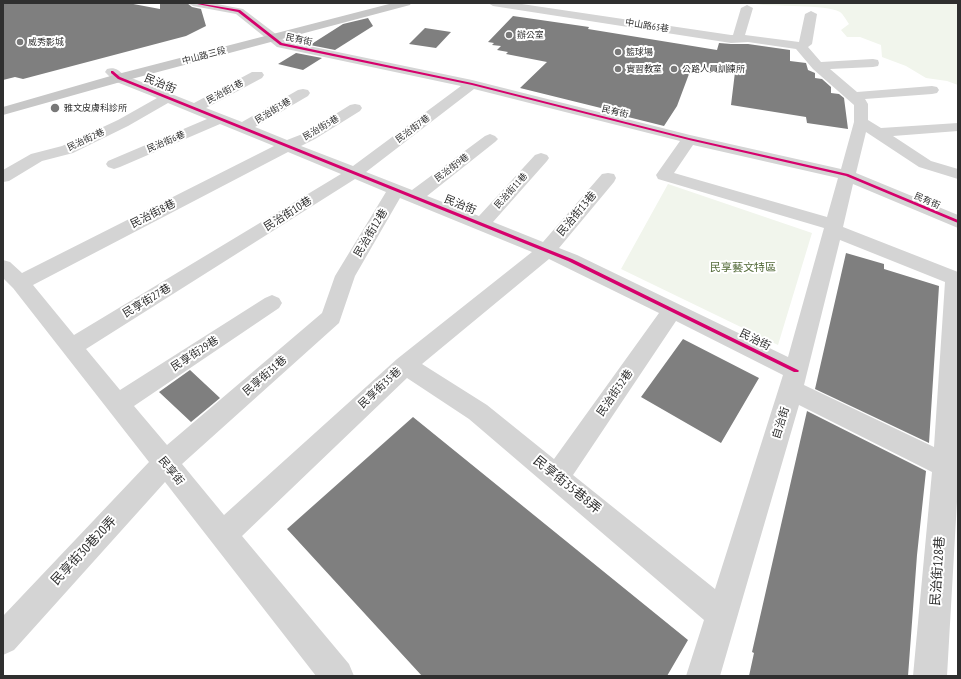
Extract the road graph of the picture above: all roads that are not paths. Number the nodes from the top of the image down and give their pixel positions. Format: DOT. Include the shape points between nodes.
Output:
graph roads {
  1 [pos="193,3"];
  2 [pos="378,3"];
  3 [pos="406,3"];
  4 [pos="493,3"];
  5 [pos="747,8"];
  6 [pos="811,14"];
  7 [pos="269,35"];
  8 [pos="738,39"];
  9 [pos="800,46"];
  10 [pos="872,63"];
  11 [pos="818,66"];
  12 [pos="115,75"];
  13 [pos="257,75"];
  14 [pos="472,84"];
  15 [pos="932,90"];
  16 [pos="303,93"];
  17 [pos="854,96"];
  18 [pos="167,98"];
  19 [pos="3,102"];
  20 [pos="193,108"];
  21 [pos="355,108"];
  22 [pos="3,111"];
  23 [pos="219,119"];
  24 [pos="861,122"];
  25 [pos="958,127"];
  26 [pos="243,128"];
  27 [pos="877,133"];
  28 [pos="490,139"];
  29 [pos="689,139"];
  30 [pos="287,146"];
  31 [pos="541,158"];
  32 [pos="114,164"];
  33 [pos="848,171"];
  34 [pos="354,173"];
  35 [pos="958,174"];
  36 [pos="3,177"];
  37 [pos="608,178"];
  38 [pos="396,190"];
  39 [pos="414,197"];
  40 [pos="958,222"];
  41 [pos="481,225"];
  42 [pos="833,227"];
  43 [pos="546,251"];
  44 [pos="222,255"];
  45 [pos="11,275"];
  46 [pos="345,276"];
  47 [pos="956,280"];
  48 [pos="272,303"];
  49 [pos="672,310"];
  50 [pos="72,347"];
  51 [pos="405,365"];
  52 [pos="793,381"];
  53 [pos="118,404"];
  54 [pos="165,464"];
  55 [pos="952,468"];
  56 [pos="557,476"];
  57 [pos="224,535"];
  58 [pos="722,614"];
  59 [pos="3,639"];
  60 [pos="337,676"];
  61 [pos="703,676"];
  62 [pos="930,676"];
  1 -- 7 [label="street, 民有街" via="239,11"];
  2 -- 7 [label="main road, 中山路三段"];
  3 -- 7 [label="main road, 中山路三段"];
  4 -- 8 [label="street, 中山路63巷"];
  5 -- 8 [label="street"];
  6 -- 9 [label="street" via="806,44"];
  7 -- 12 [label="main road, 中山路三段"];
  7 -- 14 [label="street, 民有街" via="281,44"];
  8 -- 9 [label="street, 中山路63巷" via="748,38"];
  9 -- 11 [label="street"];
  10 -- 11 [label="street"];
  11 -- 17 [label="street"];
  12 -- 18 [label="street, 民治街"];
  12 -- 19 [label="main road, 中山路三段"];
  12 -- 22 [label="main road, 中山路三段"];
  13 -- 20 [label="street, 民治街1巷"];
  14 -- 29 [label="street, 民有街"];
  14 -- 34 [label="street, 民治街7巷"];
  15 -- 17 [label="street"];
  16 -- 26 [label="street, 民治街3巷"];
  17 -- 24 [label="street, 自治街" via="861,104"];
  18 -- 20 [label="street, 民治街"];
  18 -- 36 [label="street, 民治街2巷" via="124,123 67,150 37,157"];
  20 -- 23 [label="street, 民治街"];
  21 -- 30 [label="street, 民治街5巷" via="310,136"];
  23 -- 26 [label="street, 民治街"];
  23 -- 32 [label="street, 民治街6巷"];
  24 -- 27 [label="street"];
  24 -- 33 [label="street, 自治街"];
  25 -- 27 [label="street"];
  26 -- 30 [label="street, 民治街"];
  27 -- 35 [label="street" via="926,164"];
  28 -- 39 [label="street, 民治街9巷"];
  29 -- 33 [label="street, 民有街"];
  29 -- 42 [label="street" via="664,175"];
  30 -- 34 [label="street, 民治街"];
  30 -- 45 [label="street, 民治街8巷"];
  31 -- 41 [label="street, 民治街11巷"];
  33 -- 40 [label="street, 民有街"];
  33 -- 42 [label="street, 自治街"];
  34 -- 38 [label="street, 民治街"];
  34 -- 44 [label="street, 民治街10巷"];
  37 -- 43 [label="street, 民治街13巷"];
  38 -- 39 [label="street, 民治街"];
  38 -- 46 [label="street, 民治街12巷"];
  39 -- 41 [label="street, 民治街"];
  41 -- 43 [label="street, 民治街"];
  42 -- 47 [label="street"];
  42 -- 52 [label="street, 自治街"];
  43 -- 49 [label="street, 民治街" via="570,260"];
  43 -- 51 [label="street, 民享街35巷"];
  44 -- 50 [label="street, 民享街27巷"];
  45 -- 50 [label="street, 民享街"];
  46 -- 54 [label="street, 民享街31巷" via="331,318"];
  47 -- 55 [label="street, 民治街128巷"];
  48 -- 53 [label="street, 民享街29巷"];
  49 -- 52 [label="street, 民治街"];
  49 -- 56 [label="street, 民治街32巷"];
  50 -- 53 [label="street, 民享街"];
  51 -- 56 [label="street, 民享街35巷8弄" via="478,412"];
  51 -- 57 [label="street, 民享街35巷"];
  52 -- 55 [label="street, 民治街"];
  52 -- 58 [label="street, 自治街"];
  53 -- 54 [label="street, 民享街"];
  54 -- 57 [label="street, 民享街"];
  54 -- 59 [label="street, 民享街30巷20弄"];
  55 -- 62 [label="street, 民治街128巷"];
  56 -- 58 [label="street, 民享街35巷8弄"];
  57 -- 60 [label="street, 民享街"];
  58 -- 61 [label="street, 自治街"];
}
